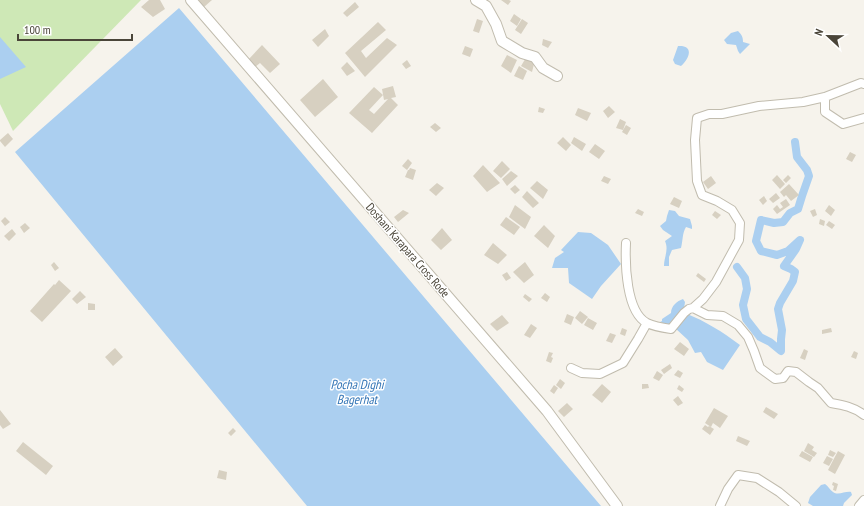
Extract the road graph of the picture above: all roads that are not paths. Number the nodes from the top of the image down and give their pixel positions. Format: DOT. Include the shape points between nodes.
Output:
graph roads {
  1 [pos="192,0"];
  2 [pos="476,0"];
  3 [pos="557,76"];
  4 [pos="864,84"];
  5 [pos="825,98"];
  6 [pos="864,118"];
  7 [pos="626,243"];
  8 [pos="692,308"];
  9 [pos="647,323"];
  10 [pos="571,368"];
  11 [pos="864,415"];
  12 [pos="864,500"];
  13 [pos="617,506"];
  14 [pos="720,506"];
  15 [pos="796,506"];
  16 [pos="859,506"];
  1 -- 13 [label="street, Doshani Karapara Cross Rode" via="547,411"];
  2 -- 3 [label="street" via="486,6 502,41 522,53 535,57 543,68"];
  4 -- 5 [label="street"];
  5 -- 6 [label="street" via="825,112 843,124"];
  5 -- 8 [label="street" via="758,106 697,118 694,140 697,181 702,195 732,210 740,223 739,240 716,282"];
  7 -- 9 [label="street" via="630,297 637,315"];
  8 -- 9 [label="street" via="684,313 671,329"];
  8 -- 11 [label="street" via="707,315 723,316 738,325 748,337 760,368 775,379 783,378 788,371 796,372 818,388 831,404 847,406"];
  9 -- 10 [label="street" via="623,363 600,374 582,373"];
  12 -- 16 [label="street"];
  14 -- 15 [label="street" via="738,475 757,478"];
}
